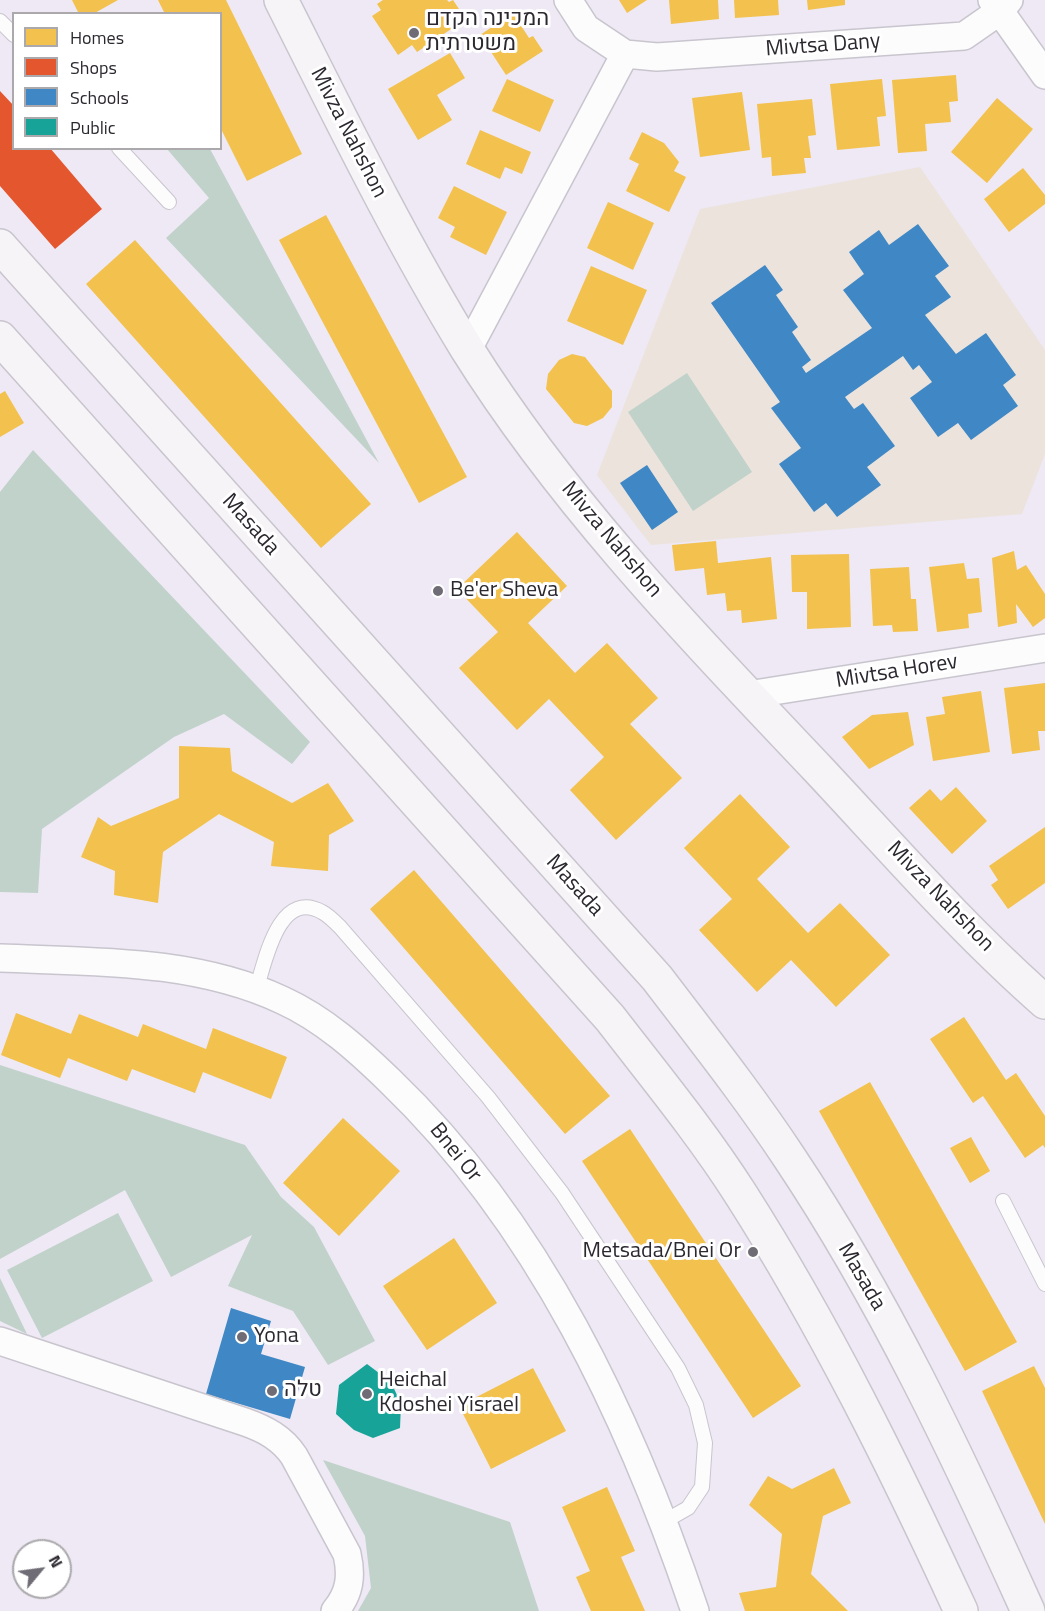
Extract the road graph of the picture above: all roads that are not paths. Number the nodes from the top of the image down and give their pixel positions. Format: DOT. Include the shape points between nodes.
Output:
graph roads {
  1 [pos="281,0"];
  2 [pos="568,0"];
  3 [pos="1000,4"];
  4 [pos="0,21"];
  5 [pos="12,33"];
  6 [pos="625,54"];
  7 [pos="1045,75"];
  8 [pos="121,150"];
  9 [pos="169,202"];
  10 [pos="0,246"];
  11 [pos="0,338"];
  12 [pos="468,349"];
  13 [pos="1045,648"];
  14 [pos="748,696"];
  15 [pos="0,958"];
  16 [pos="256,990"];
  17 [pos="1045,1002"];
  18 [pos="1003,1201"];
  19 [pos="1045,1284"];
  20 [pos="1,1341"];
  21 [pos="664,1521"];
  22 [pos="335,1611"];
  23 [pos="695,1611"];
  24 [pos="961,1611"];
  25 [pos="1028,1611"];
  1 -- 12 [label="main road, Mivza Nahshon" via="387,210"];
  2 -- 6 [label="street, Mivtsa Dany" via="586,28"];
  3 -- 6 [label="street, Mivtsa Dany" via="964,36 657,57"];
  3 -- 7 [label="street"];
  4 -- 5 [label="lane"];
  6 -- 12 [label="street"];
  8 -- 9 [label="lane"];
  10 -- 25 [label="main road, Masada" via="657,978 727,1070 789,1157 897,1339"];
  11 -- 24 [label="main road" via="602,1009 671,1098 738,1191 843,1368"];
  12 -- 14 [label="main road, Mivza Nahshon" via="559,480"];
  13 -- 14 [label="street, Mivtsa Horev"];
  14 -- 17 [label="main road, Mivza Nahshon" via="958,918"];
  15 -- 16 [label="street, Bnei Or" via="123,963 183,970 231,980"];
  16 -- 21 [label="street, Bnei Or" via="322,1022 365,1057 420,1109 469,1169 517,1234 581,1342 624,1426"];
  16 -- 21 [label="lane" via="278,924 292,912 308,908 322,912 340,927 488,1097 562,1193 678,1368 696,1405 705,1443 702,1487 688,1508"];
  18 -- 19 [label="lane"];
  20 -- 22 [label="street" via="245,1422 283,1442 347,1554 348,1589"];
  21 -- 23 [label="street, Bnei Or"];
}
